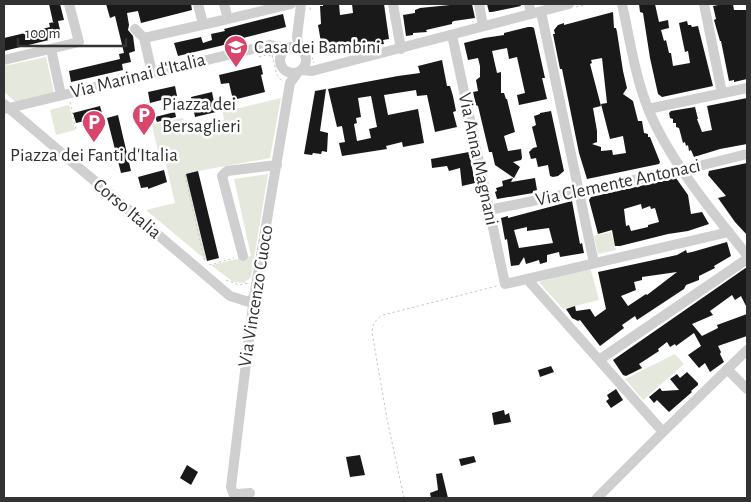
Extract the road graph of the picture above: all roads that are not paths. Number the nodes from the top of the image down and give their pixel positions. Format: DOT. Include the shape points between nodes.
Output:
graph roads {
  1 [pos="69,4"];
  2 [pos="198,4"];
  3 [pos="224,4"];
  4 [pos="291,4"];
  5 [pos="301,4"];
  6 [pos="394,4"];
  7 [pos="479,4"];
  8 [pos="569,4"];
  9 [pos="622,4"];
  10 [pos="704,4"];
  11 [pos="275,6"];
  12 [pos="534,10"];
  13 [pos="228,19"];
  14 [pos="203,24"];
  15 [pos="484,26"];
  16 [pos="135,29"];
  17 [pos="452,35"];
  18 [pos="144,38"];
  19 [pos="295,44"];
  20 [pos="269,45"];
  21 [pos="51,49"];
  22 [pos="401,49"];
  23 [pos="276,58"];
  24 [pos="4,60"];
  25 [pos="286,71"];
  26 [pos="300,71"];
  27 [pos="152,72"];
  28 [pos="288,83"];
  29 [pos="747,88"];
  30 [pos="722,93"];
  31 [pos="65,98"];
  32 [pos="5,107"];
  33 [pos="648,109"];
  34 [pos="747,154"];
  35 [pos="277,164"];
  36 [pos="683,170"];
  37 [pos="578,192"];
  38 [pos="489,210"];
  39 [pos="729,232"];
  40 [pos="746,252"];
  41 [pos="242,256"];
  42 [pos="594,263"];
  43 [pos="527,278"];
  44 [pos="254,297"];
  45 [pos="747,350"];
  46 [pos="599,360"];
  47 [pos="727,369"];
  48 [pos="747,389"];
  49 [pos="663,432"];
  50 [pos="250,493"];
  51 [pos="597,498"];
  1 -- 21 [label="street" via="79,42"];
  2 -- 14 [label="street"];
  3 -- 13 [label="street"];
  4 -- 11 [label="street"];
  5 -- 19 [label="street"];
  6 -- 22 [label="street"];
  7 -- 15 [label="street"];
  8 -- 12 [label="street"];
  9 -- 33 [label="street" via="638,82"];
  10 -- 30 [label="street"];
  11 -- 13 [label="street"];
  12 -- 15 [label="street"];
  12 -- 37 [label="street"];
  13 -- 14 [label="street"];
  14 -- 18 [label="street"];
  15 -- 17 [label="street"];
  16 -- 18 [label="street"];
  17 -- 22 [label="street"];
  17 -- 38 [label="street, Via Anna Magnani"];
  18 -- 27 [label="street"];
  19 -- 20 [label="street, Via Marinai d'Italia"];
  19 -- 23 [label="street"];
  19 -- 26 [label="street" via="303,50 306,58"];
  20 -- 23 [label="street" via="277,54"];
  20 -- 27 [label="street, Via Marinai d'Italia"];
  21 -- 24 [label="street"];
  21 -- 31 [label="street"];
  22 -- 26 [label="street" via="312,71"];
  23 -- 25 [label="street"];
  25 -- 26 [label="street"];
  25 -- 28 [label="street, Via Vincenzo Cuoco"];
  26 -- 28 [label="street, Via Vincenzo Cuoco"];
  27 -- 31 [label="street, Via Marinai d'Italia"];
  28 -- 35 [label="street, Via Vincenzo Cuoco"];
  29 -- 30 [label="street"];
  30 -- 33 [label="street"];
  31 -- 32 [label="street, Via Marinai d'Italia"];
  32 -- 44 [label="street, Corso Italia" via="230,296 248,302"];
  33 -- 36 [label="street"];
  34 -- 36 [label="street, Via Clemente Antonaci"];
  35 -- 41 [label="street" via="227,171 222,176"];
  35 -- 44 [label="street, Via Vincenzo Cuoco"];
  36 -- 37 [label="street, Via Clemente Antonaci"];
  36 -- 39 [label="street"];
  37 -- 38 [label="street, Via Clemente Antonaci"];
  37 -- 42 [label="street"];
  38 -- 43 [label="street, Via Anna Magnani" via="504,284"];
  39 -- 40 [label="street"];
  39 -- 42 [label="street"];
  40 -- 46 [label="street"];
  42 -- 43 [label="street"];
  43 -- 46 [label="street"];
  44 -- 50 [label="street, Via Vincenzo Cuoco" via="230,487 233,493"];
  45 -- 47 [label="street"];
  46 -- 49 [label="street"];
  47 -- 48 [label="street"];
  47 -- 49 [label="street"];
  49 -- 51 [label="street"];
}
